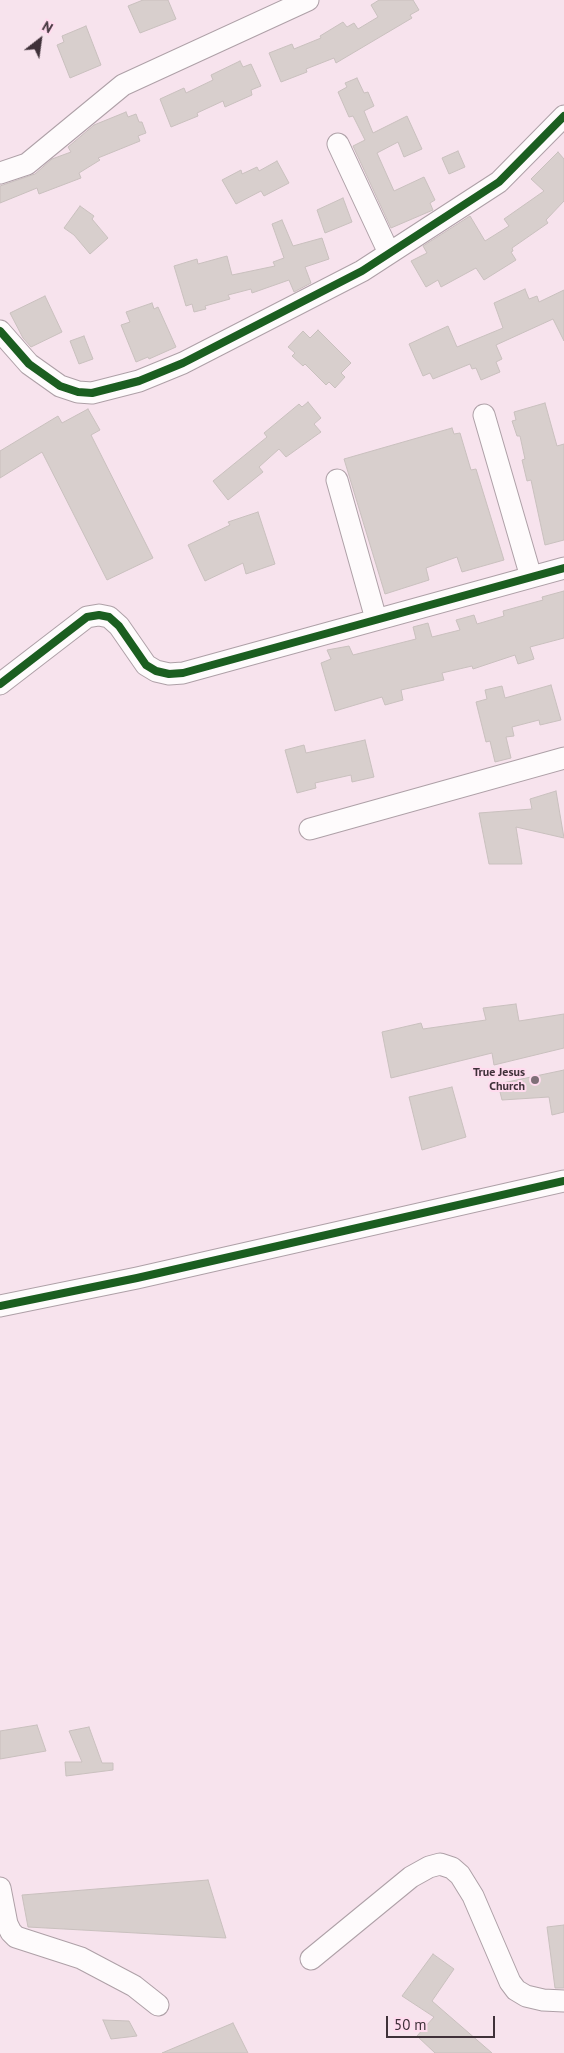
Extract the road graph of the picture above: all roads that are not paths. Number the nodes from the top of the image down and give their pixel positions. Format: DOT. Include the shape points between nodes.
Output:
graph roads {
  1 [pos="308,0"];
  2 [pos="564,116"];
  3 [pos="338,144"];
  4 [pos="0,173"];
  5 [pos="390,253"];
  6 [pos="0,331"];
  7 [pos="484,415"];
  8 [pos="337,480"];
  9 [pos="564,568"];
  10 [pos="531,577"];
  11 [pos="376,620"];
  12 [pos="0,684"];
  13 [pos="564,758"];
  14 [pos="310,828"];
  15 [pos="564,1182"];
  16 [pos="0,1306"];
  17 [pos="0,1888"];
  18 [pos="311,1959"];
  19 [pos="564,2001"];
  20 [pos="158,2005"];
  1 -- 4 [label="street" via="123,85 27,164"];
  2 -- 5 [label="street" via="499,182"];
  3 -- 5 [label="street"];
  5 -- 6 [label="street" via="362,271 183,362 139,381 92,393 60,386 29,364"];
  7 -- 10 [label="street"];
  8 -- 11 [label="street"];
  9 -- 10 [label="street"];
  10 -- 11 [label="street"];
  11 -- 12 [label="street" via="223,663 168,674 146,665 119,626 109,617 99,614 87,617"];
  13 -- 14 [label="street"];
  15 -- 16 [label="street"];
  17 -- 20 [label="street" via="7,1924 16,1937 81,1958 134,1986"];
  18 -- 19 [label="street" via="411,1877 440,1864 452,1868 469,1889 516,1990 543,2000"];
}
